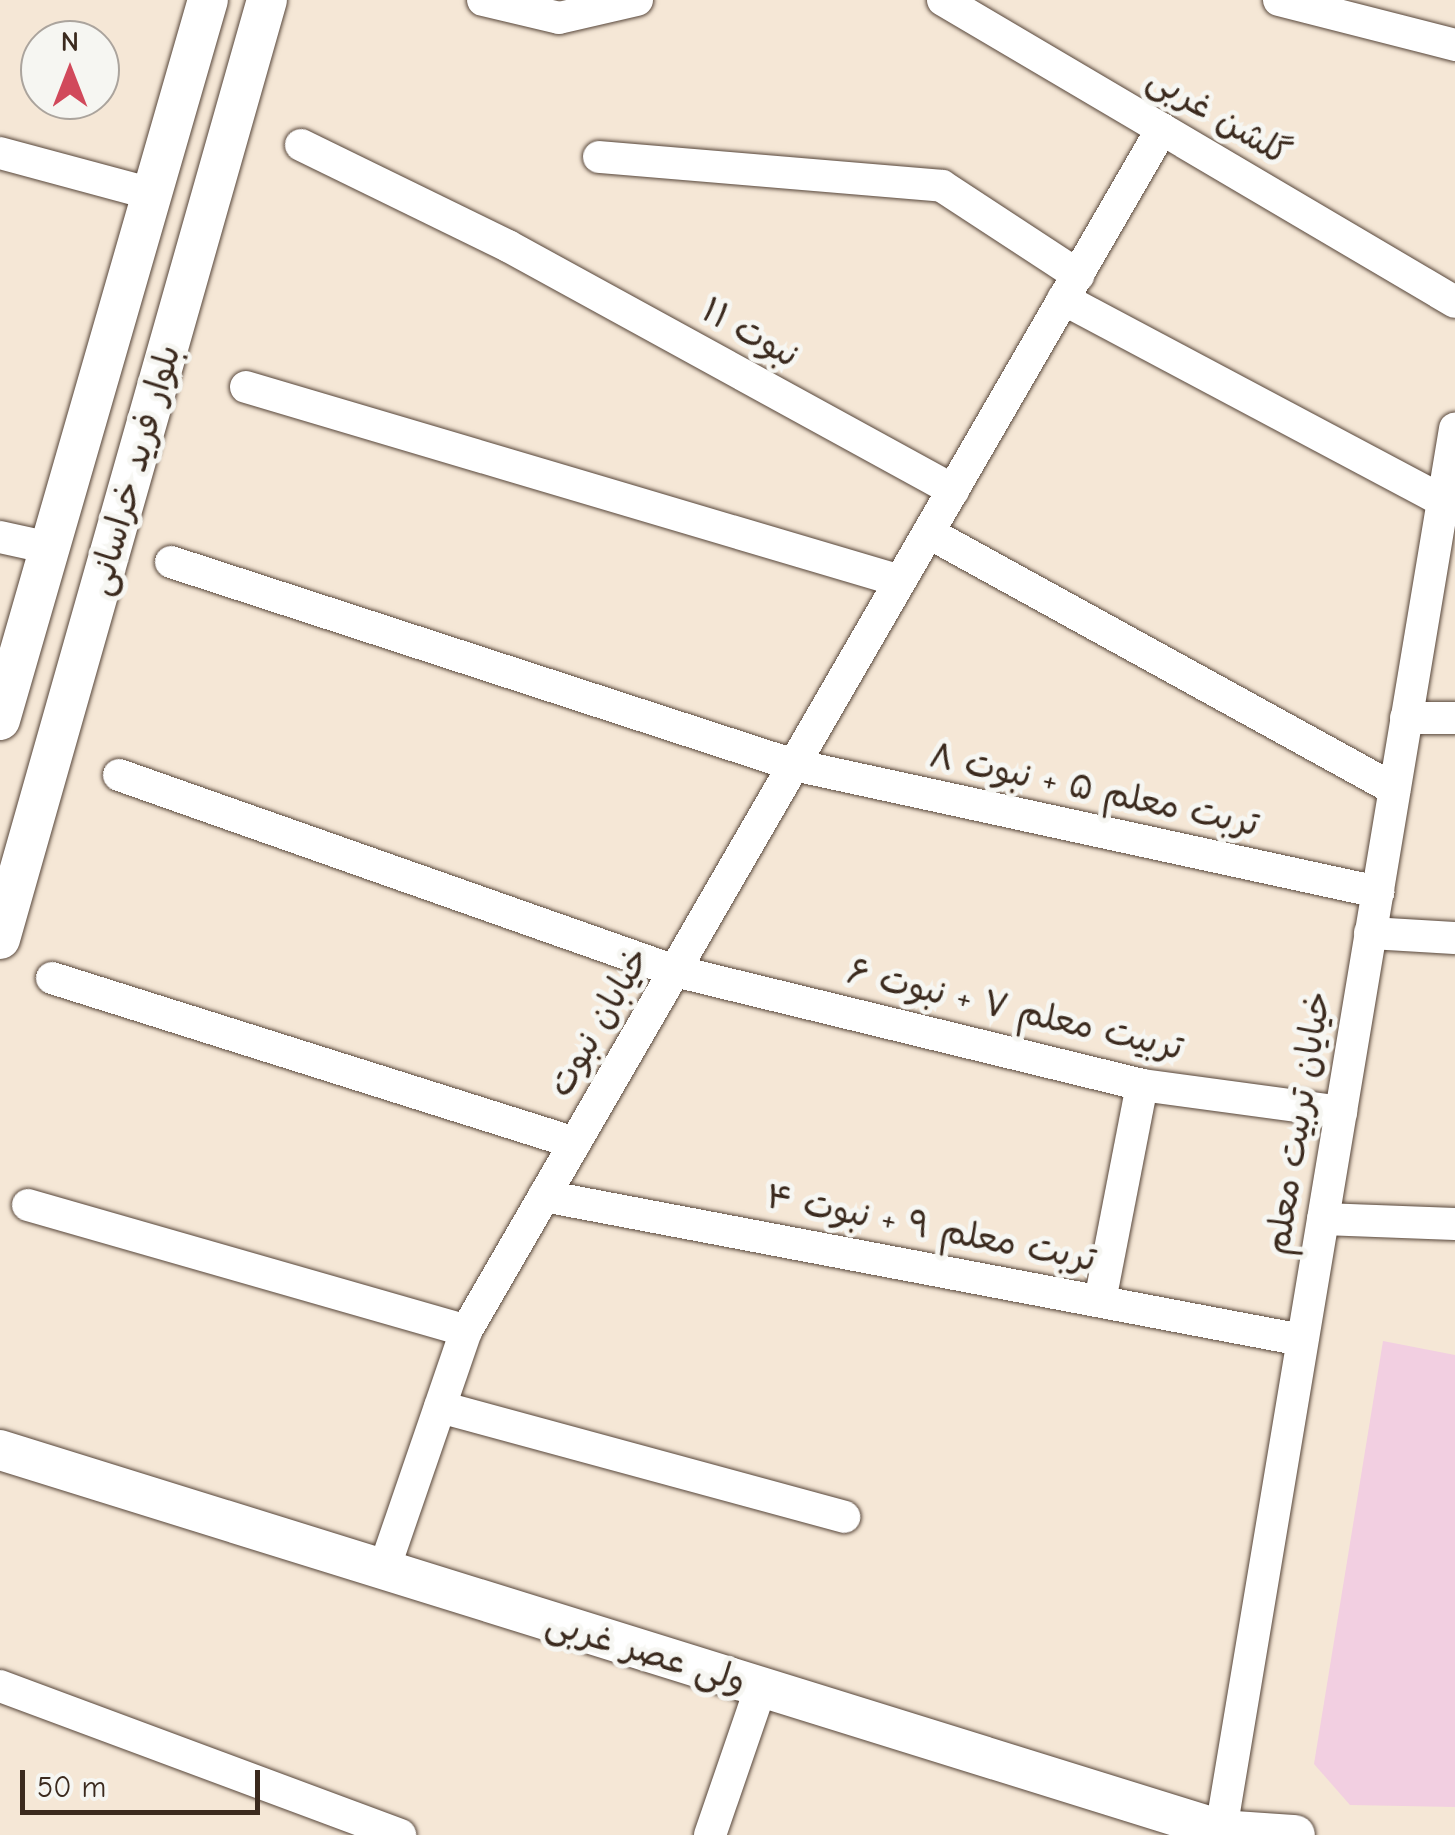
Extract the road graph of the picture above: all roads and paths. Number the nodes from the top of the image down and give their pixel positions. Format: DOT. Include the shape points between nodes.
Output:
graph roads {
  1 [pos="208,0"];
  2 [pos="267,0"];
  3 [pos="483,0"];
  4 [pos="637,0"];
  5 [pos="943,0"];
  6 [pos="1279,0"];
  7 [pos="1455,45"];
  8 [pos="1162,129"];
  9 [pos="301,145"];
  10 [pos="0,153"];
  11 [pos="598,157"];
  12 [pos="152,194"];
  13 [pos="1071,287"];
  14 [pos="1455,302"];
  15 [pos="246,387"];
  16 [pos="1455,428"];
  17 [pos="954,490"];
  18 [pos="1448,506"];
  19 [pos="928,533"];
  20 [pos="0,536"];
  21 [pos="50,548"];
  22 [pos="172,562"];
  23 [pos="900,582"];
  24 [pos="1406,718"];
  25 [pos="1455,718"];
  26 [pos="0,720"];
  27 [pos="794,766"];
  28 [pos="120,775"];
  29 [pos="1394,789"];
  30 [pos="1378,892"];
  31 [pos="1370,933"];
  32 [pos="1455,938"];
  33 [pos="0,939"];
  34 [pos="675,971"];
  35 [pos="52,978"];
  36 [pos="1142,1085"];
  37 [pos="1341,1112"];
  38 [pos="575,1143"];
  39 [pos="544,1196"];
  40 [pos="28,1205"];
  41 [pos="1322,1219"];
  42 [pos="1455,1224"];
  43 [pos="1100,1301"];
  44 [pos="466,1331"];
  45 [pos="1302,1340"];
  46 [pos="440,1407"];
  47 [pos="0,1450"];
  48 [pos="844,1517"];
  49 [pos="383,1572"];
  50 [pos="0,1686"];
  51 [pos="760,1687"];
  52 [pos="1221,1830"];
  53 [pos="400,1835"];
  54 [pos="710,1835"];
  55 [pos="1295,1835"];
  1 -- 12 [label="street, بلوار فرید خراسانی"];
  2 -- 33 [label="street, بلوار فرید خراسانی"];
  3 -- 4 [label="street" via="559,18"];
  5 -- 8 [label="street, گلشن غربی"];
  6 -- 7 [label="street"];
  8 -- 13 [label="street, خیابان نبوت"];
  8 -- 14 [label="street, گلشن غربی"];
  9 -- 17 [label="street, نبوت ۱۱" via="508,246"];
  10 -- 12 [label="street"];
  11 -- 13 [label="street" via="942,186"];
  12 -- 21 [label="street, بلوار فرید خراسانی"];
  13 -- 17 [label="street, خیابان نبوت"];
  13 -- 18 [label="street"];
  15 -- 23 [label="street"];
  16 -- 18 [label="street, خیایان تربیت معلم"];
  17 -- 19 [label="street, خیابان نبوت"];
  18 -- 24 [label="street, خیایان تربیت معلم"];
  19 -- 23 [label="street, خیابان نبوت"];
  19 -- 29 [label="street"];
  20 -- 21 [label="street"];
  21 -- 26 [label="street, بلوار فرید خراسانی"];
  22 -- 27 [label="street, تربت معلم ۵ + نبوت ۸"];
  23 -- 27 [label="street, خیابان نبوت"];
  24 -- 25 [label="street"];
  24 -- 29 [label="street, خیایان تربیت معلم"];
  27 -- 30 [label="street, تربت معلم ۵ + نبوت ۸"];
  27 -- 34 [label="street, خیابان نبوت"];
  28 -- 34 [label="street, تربیت معلم ۷ + نبوت ۶"];
  29 -- 30 [label="street, خیایان تربیت معلم"];
  30 -- 31 [label="street, خیایان تربیت معلم"];
  31 -- 32 [label="street"];
  31 -- 37 [label="street, خیایان تربیت معلم"];
  34 -- 36 [label="street, تربیت معلم ۷ + نبوت ۶"];
  34 -- 38 [label="street, خیابان نبوت"];
  35 -- 38 [label="street"];
  36 -- 37 [label="street, تربیت معلم ۷ + نبوت ۶"];
  36 -- 43 [label="street"];
  37 -- 41 [label="street, خیایان تربیت معلم"];
  38 -- 39 [label="street, خیابان نبوت"];
  39 -- 43 [label="street, تربت معلم ۹ + نبوت ۴"];
  39 -- 44 [label="street, خیابان نبوت"];
  40 -- 44 [label="street"];
  41 -- 42 [label="street"];
  41 -- 45 [label="street, خیایان تربیت معلم"];
  43 -- 45 [label="street, تربت معلم ۹ + نبوت ۴"];
  44 -- 46 [label="street, خیابان نبوت"];
  45 -- 52 [label="street, خیایان تربیت معلم"];
  46 -- 48 [label="street"];
  46 -- 49 [label="street, خیابان نبوت"];
  47 -- 49 [label="street, ولی عصر غربی"];
  49 -- 51 [label="street, ولی عصر غربی"];
  50 -- 53 [label="street"];
  51 -- 52 [label="street, ولی عصر غربی"];
  51 -- 54 [label="street"];
  52 -- 55 [label="street, ولی عصر غربی"];
}
